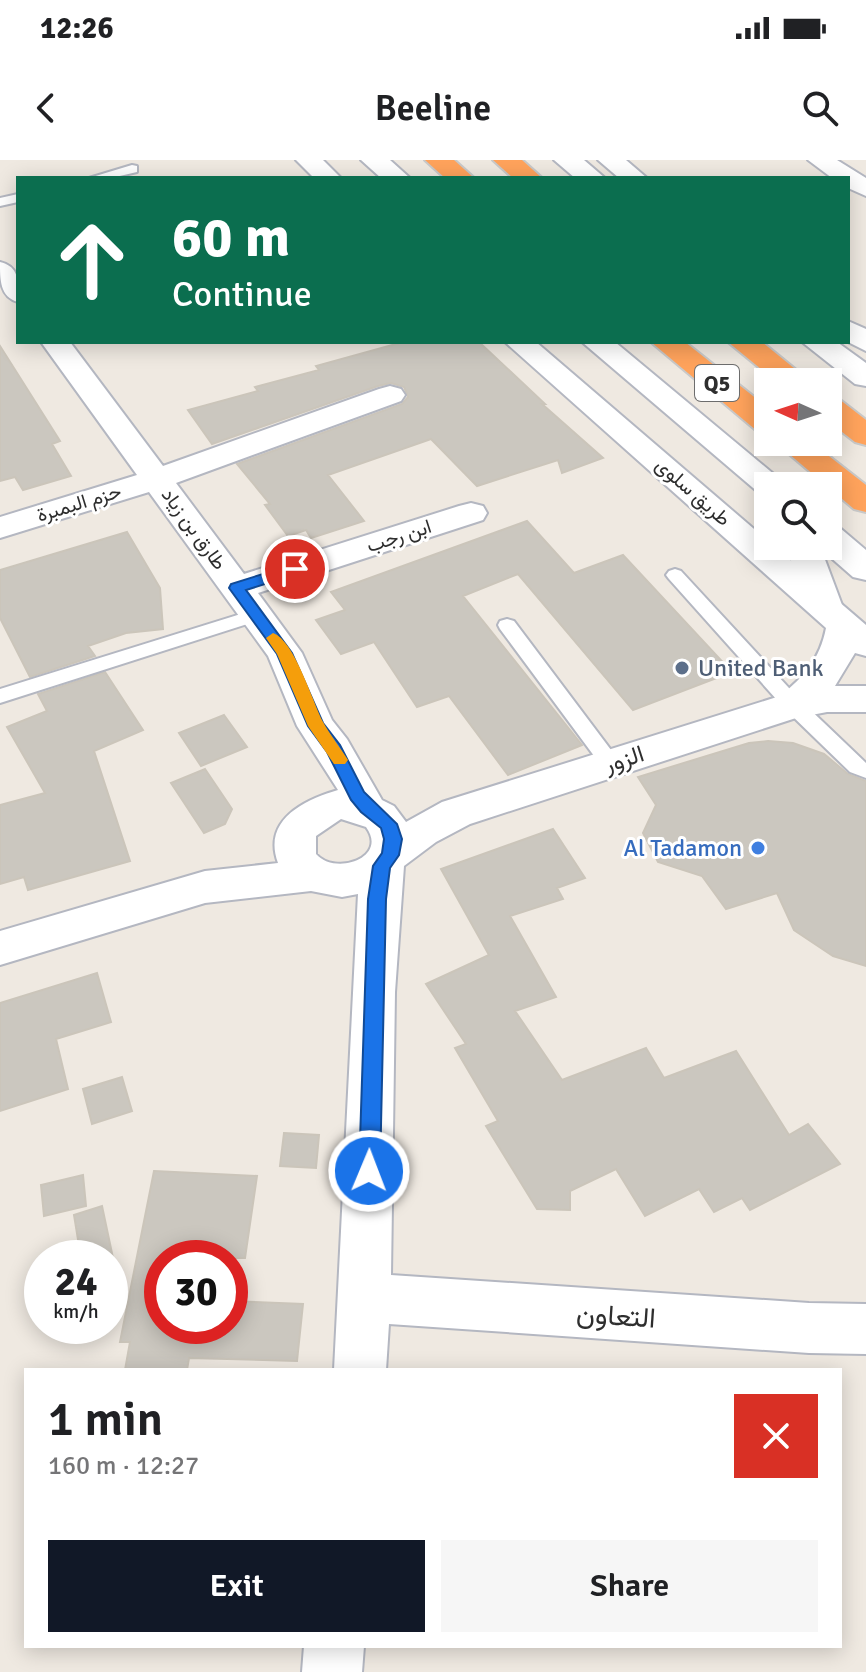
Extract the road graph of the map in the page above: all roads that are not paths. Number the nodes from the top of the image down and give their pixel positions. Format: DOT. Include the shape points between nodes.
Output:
graph roads {
  1 [pos="308,160"];
  2 [pos="374,160"];
  3 [pos="438,160"];
  4 [pos="506,160"];
  5 [pos="567,160"];
  6 [pos="610,160"];
  7 [pos="820,160"];
  8 [pos="132,169"];
  9 [pos="103,176"];
  10 [pos="327,176"];
  11 [pos="394,176"];
  12 [pos="458,176"];
  13 [pos="526,176"];
  14 [pos="589,176"];
  15 [pos="632,176"];
  16 [pos="845,176"];
  17 [pos="0,270"];
  18 [pos="16,291"];
  19 [pos="57,344"];
  20 [pos="521,344"];
  21 [pos="599,344"];
  22 [pos="668,344"];
  23 [pos="746,344"];
  24 [pos="820,344"];
  25 [pos="777,368"];
  26 [pos="866,377"];
  27 [pos="390,395"];
  28 [pos="754,413"];
  29 [pos="842,417"];
  30 [pos="866,435"];
  31 [pos="808,456"];
  32 [pos="754,472"];
  33 [pos="158,479"];
  34 [pos="866,502"];
  35 [pos="471,513"];
  36 [pos="0,528"];
  37 [pos="842,548"];
  38 [pos="811,560"];
  39 [pos="866,569"];
  40 [pos="675,575"];
  41 [pos="237,588"];
  42 [pos="257,615"];
  43 [pos="845,624"];
  44 [pos="507,625"];
  45 [pos="0,696"];
  46 [pos="866,699"];
  47 [pos="793,705"];
  48 [pos="316,726"];
  49 [pos="610,763"];
  50 [pos="866,771"];
  51 [pos="371,810"];
  52 [pos="456,813"];
  53 [pos="303,822"];
  54 [pos="386,861"];
  55 [pos="318,876"];
  56 [pos="205,887"];
  57 [pos="0,948"];
  58 [pos="374,948"];
  59 [pos="366,1298"];
  60 [pos="866,1329"];
  61 [pos="360,1368"];
  62 [pos="334,1648"];
  63 [pos="332,1672"];
  1 -- 10 [label="street"];
  2 -- 11 [label="main road"];
  3 -- 12 [label="highway"];
  4 -- 13 [label="highway"];
  5 -- 14 [label="main road"];
  6 -- 15 [label="street"];
  7 -- 16 [label="street"];
  8 -- 9 [label="lane"];
  17 -- 18 [label="street"];
  19 -- 33 [label="street, طارق بن زياد"];
  20 -- 43 [label="street, طريق سلوى"];
  21 -- 32 [label="main road"];
  22 -- 28 [label="highway, Q5"];
  23 -- 25 [label="highway, Q5"];
  24 -- 26 [label="main road"];
  27 -- 33 [label="street, حزم البمبرة"];
  29 -- 30 [label="highway"];
  31 -- 34 [label="highway"];
  33 -- 36 [label="street, حزم البمبرة"];
  33 -- 41 [label="street, طارق بن زياد"];
  35 -- 41 [label="street, ابن رجب"];
  37 -- 39 [label="main road"];
  38 -- 43 [label="main road"];
  40 -- 47 [label="lane"];
  41 -- 42 [label="street, طارق بن زياد"];
  42 -- 45 [label="lane"];
  42 -- 48 [label="street, طارق بن زياد" via="284,653"];
  43 -- 47 [label="street, الزور" via="832,668"];
  44 -- 49 [label="lane"];
  46 -- 47 [label="street, الزور"];
  47 -- 49 [label="street, الزور"];
  47 -- 50 [label="lane"];
  48 -- 51 [label="street, طارق بن زياد"];
  48 -- 53 [label="street, طارق بن زياد" via="317,766"];
  49 -- 52 [label="street, الزور"];
  51 -- 52 [label="street, الزور"];
  51 -- 53 [label="street" via="341,804"];
  51 -- 54 [label="street" via="392,831"];
  52 -- 54 [label="street, الزور" via="413,837"];
  53 -- 55 [label="street" via="293,840 294,853 301,866"];
  53 -- 56 [label="street"];
  54 -- 55 [label="street" via="359,879"];
  54 -- 58 [label="street"];
  55 -- 56 [label="street"];
  55 -- 58 [label="street"];
  56 -- 57 [label="street"];
  58 -- 59 [label="street"];
  59 -- 60 [label="street, التعاون"];
  59 -- 61 [label="street"];
  62 -- 63 [label="street"];
}
